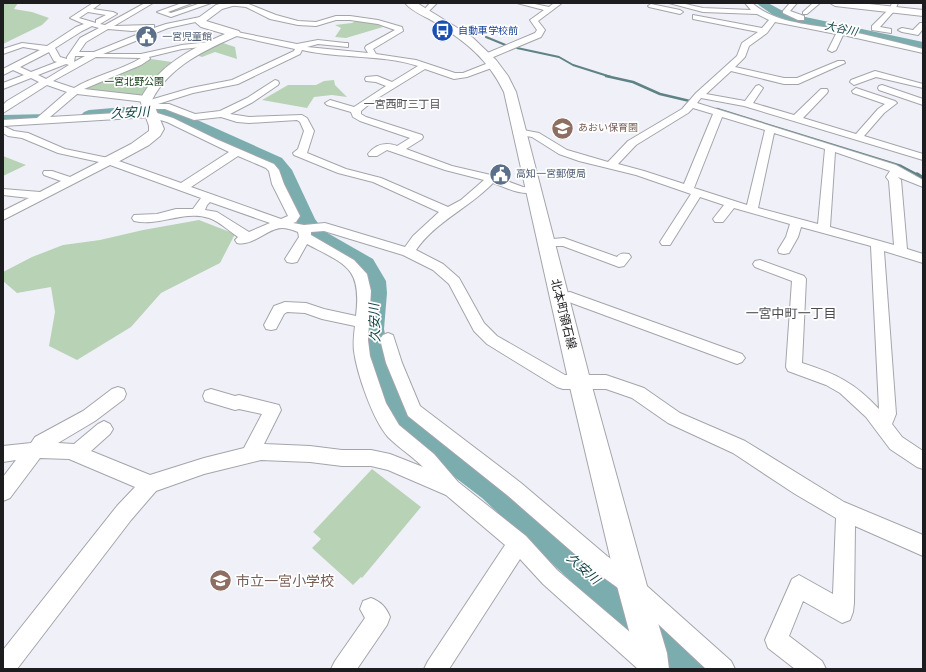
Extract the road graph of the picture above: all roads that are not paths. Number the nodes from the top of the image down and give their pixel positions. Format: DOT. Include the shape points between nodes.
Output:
graph roads {
  1 [pos="98,3"];
  2 [pos="189,3"];
  3 [pos="207,3"];
  4 [pos="520,3"];
  5 [pos="559,3"];
  6 [pos="672,3"];
  7 [pos="748,3"];
  8 [pos="794,3"];
  9 [pos="817,3"];
  10 [pos="835,3"];
  11 [pos="165,4"];
  12 [pos="231,4"];
  13 [pos="423,6"];
  14 [pos="656,6"];
  15 [pos="894,6"];
  16 [pos="147,7"];
  17 [pos="219,7"];
  18 [pos="550,9"];
  19 [pos="86,10"];
  20 [pos="703,10"];
  21 [pos="160,12"];
  22 [pos="680,12"];
  23 [pos="758,12"];
  24 [pos="923,13"];
  25 [pos="200,19"];
  26 [pos="773,19"];
  27 [pos="807,20"];
  28 [pos="188,21"];
  29 [pos="92,25"];
  30 [pos="923,25"];
  31 [pos="166,26"];
  32 [pos="105,28"];
  33 [pos="764,30"];
  34 [pos="902,30"];
  35 [pos="888,31"];
  36 [pos="841,32"];
  37 [pos="235,33"];
  38 [pos="209,44"];
  39 [pos="48,48"];
  40 [pos="298,48"];
  41 [pos="832,50"];
  42 [pos="923,51"];
  43 [pos="3,52"];
  44 [pos="371,52"];
  45 [pos="73,54"];
  46 [pos="95,55"];
  47 [pos="143,56"];
  48 [pos="491,60"];
  49 [pos="180,61"];
  50 [pos="70,63"];
  51 [pos="841,63"];
  52 [pos="424,66"];
  53 [pos="14,67"];
  54 [pos="729,68"];
  55 [pos="3,72"];
  56 [pos="31,75"];
  57 [pos="369,79"];
  58 [pos="47,82"];
  59 [pos="275,83"];
  60 [pos="922,85"];
  61 [pos="3,86"];
  62 [pos="392,86"];
  63 [pos="759,88"];
  64 [pos="882,88"];
  65 [pos="75,91"];
  66 [pos="824,91"];
  67 [pos="909,97"];
  68 [pos="7,101"];
  69 [pos="694,101"];
  70 [pos="923,102"];
  71 [pos="330,103"];
  72 [pos="747,104"];
  73 [pos="148,106"];
  74 [pos="262,109"];
  75 [pos="3,110"];
  76 [pos="356,110"];
  77 [pos="102,111"];
  78 [pos="719,112"];
  79 [pos="222,114"];
  80 [pos="48,115"];
  81 [pos="3,117"];
  82 [pos="796,119"];
  83 [pos="249,120"];
  84 [pos="39,122"];
  85 [pos="3,123"];
  86 [pos="770,128"];
  87 [pos="3,129"];
  88 [pos="518,132"];
  89 [pos="19,134"];
  90 [pos="858,137"];
  91 [pos="830,147"];
  92 [pos="238,150"];
  93 [pos="398,150"];
  94 [pos="373,154"];
  95 [pos="923,157"];
  96 [pos="109,161"];
  97 [pos="611,165"];
  98 [pos="896,170"];
  99 [pos="48,173"];
  100 [pos="491,179"];
  101 [pos="70,181"];
  102 [pos="923,184"];
  103 [pos="182,188"];
  104 [pos="532,190"];
  105 [pos="693,191"];
  106 [pos="3,192"];
  107 [pos="41,196"];
  108 [pos="208,198"];
  109 [pos="731,204"];
  110 [pos="752,210"];
  111 [pos="449,212"];
  112 [pos="199,213"];
  113 [pos="3,216"];
  114 [pos="138,218"];
  115 [pos="719,219"];
  116 [pos="797,222"];
  117 [pos="281,223"];
  118 [pos="824,229"];
  119 [pos="305,233"];
  120 [pos="666,242"];
  121 [pos="546,243"];
  122 [pos="877,244"];
  123 [pos="784,250"];
  124 [pos="408,252"];
  125 [pos="901,252"];
  126 [pos="624,257"];
  127 [pos="292,259"];
  128 [pos="923,259"];
  129 [pos="344,260"];
  130 [pos="760,264"];
  131 [pos="354,284"];
  132 [pos="559,298"];
  133 [pos="362,323"];
  134 [pos="271,325"];
  135 [pos="388,339"];
  136 [pos="737,358"];
  137 [pos="580,383"];
  138 [pos="118,394"];
  139 [pos="211,396"];
  140 [pos="883,425"];
  141 [pos="104,429"];
  142 [pos="37,450"];
  143 [pos="3,454"];
  144 [pos="76,454"];
  145 [pos="253,454"];
  146 [pos="923,460"];
  147 [pos="150,484"];
  148 [pos="453,489"];
  149 [pos="3,492"];
  150 [pos="846,512"];
  151 [pos="520,543"];
  152 [pos="923,546"];
  153 [pos="632,586"];
  154 [pos="371,610"];
  155 [pos="653,664"];
  156 [pos="3,668"];
  157 [pos="343,669"];
  158 [pos="436,669"];
  159 [pos="724,669"];
  160 [pos="814,669"];
  1 -- 19 [label="street"];
  2 -- 21 [label="street"];
  3 -- 17 [label="street"];
  3 -- 21 [label="street" via="170,15"];
  4 -- 18 [label="street"];
  5 -- 18 [label="street"];
  6 -- 20 [label="street"];
  7 -- 23 [label="street"];
  8 -- 27 [label="street" via="785,12"];
  9 -- 27 [label="street"];
  10 -- 15 [label="main road"];
  11 -- 16 [label="street"];
  12 -- 17 [label="main road"];
  12 -- 44 [label="street" via="249,6 274,17 298,23 315,25 336,18 371,19 386,25 394,25 400,30"];
  13 -- 48 [label="main road, 北本町領石線" via="468,39"];
  14 -- 22 [label="street"];
  15 -- 24 [label="main road"];
  15 -- 35 [label="street" via="875,28"];
  16 -- 21 [label="street"];
  16 -- 28 [label="street" via="160,15"];
  16 -- 32 [label="street"];
  17 -- 25 [label="main road"];
  18 -- 48 [label="street" via="534,20 541,30 538,35"];
  19 -- 29 [label="street" via="74,18"];
  19 -- 29 [label="street" via="113,14"];
  20 -- 23 [label="street"];
  20 -- 33 [label="street" via="696,17"];
  23 -- 26 [label="street"];
  25 -- 28 [label="street"];
  25 -- 37 [label="main road" via="200,23 205,25"];
  26 -- 27 [label="street"];
  26 -- 33 [label="street"];
  27 -- 36 [label="street"];
  28 -- 31 [label="street"];
  29 -- 32 [label="street"];
  29 -- 39 [label="street" via="75,31"];
  30 -- 34 [label="street" via="915,33"];
  31 -- 32 [label="street"];
  31 -- 46 [label="street"];
  32 -- 45 [label="street" via="83,40"];
  33 -- 54 [label="street" via="745,45 741,57"];
  36 -- 41 [label="street"];
  36 -- 42 [label="street"];
  37 -- 38 [label="main road"];
  37 -- 40 [label="street"];
  38 -- 47 [label="street"];
  38 -- 49 [label="main road"];
  39 -- 43 [label="street" via="22,45"];
  39 -- 50 [label="street" via="57,59"];
  39 -- 53 [label="street"];
  40 -- 44 [label="street" via="324,52"];
  40 -- 73 [label="street" via="297,52 235,82 191,91"];
  44 -- 52 [label="street"];
  45 -- 46 [label="street"];
  45 -- 50 [label="street"];
  46 -- 47 [label="street"];
  46 -- 50 [label="street"];
  47 -- 49 [label="street"];
  47 -- 65 [label="street" via="146,59 137,65 97,79"];
  48 -- 52 [label="street" via="459,76"];
  48 -- 88 [label="main road, 北本町領石線" via="506,81"];
  49 -- 73 [label="main road" via="168,71"];
  50 -- 56 [label="street"];
  50 -- 58 [label="street"];
  51 -- 54 [label="street" via="798,81 784,82"];
  52 -- 62 [label="street"];
  53 -- 55 [label="street"];
  53 -- 56 [label="street"];
  54 -- 69 [label="street"];
  56 -- 58 [label="street"];
  56 -- 61 [label="street"];
  57 -- 62 [label="street"];
  58 -- 65 [label="street"];
  58 -- 68 [label="street"];
  59 -- 79 [label="street" via="250,100"];
  60 -- 67 [label="street"];
  60 -- 90 [label="street" via="875,74 855,87 892,103"];
  62 -- 76 [label="street"];
  63 -- 72 [label="street"];
  64 -- 67 [label="street"];
  65 -- 73 [label="street"];
  65 -- 80 [label="street"];
  66 -- 82 [label="street"];
  67 -- 70 [label="street"];
  68 -- 75 [label="street"];
  69 -- 72 [label="street" via="729,99"];
  69 -- 78 [label="street"];
  69 -- 97 [label="street" via="685,111 632,143"];
  71 -- 76 [label="street"];
  72 -- 82 [label="street"];
  73 -- 79 [label="street" via="166,106 194,117"];
  73 -- 84 [label="street"];
  73 -- 92 [label="street" via="212,141"];
  73 -- 96 [label="main road" via="157,130 154,136"];
  74 -- 83 [label="street"];
  76 -- 93 [label="street" via="356,115 363,119 418,137"];
  77 -- 80 [label="street"];
  78 -- 86 [label="street"];
  78 -- 105 [label="street"];
  79 -- 83 [label="street"];
  80 -- 81 [label="street"];
  80 -- 84 [label="street"];
  82 -- 90 [label="street"];
  83 -- 111 [label="street" via="299,117 304,120 309,131 303,151 298,153 342,171 377,180"];
  84 -- 85 [label="street"];
  84 -- 89 [label="street"];
  86 -- 91 [label="street"];
  86 -- 110 [label="street"];
  87 -- 89 [label="street" via="12,134"];
  88 -- 97 [label="street" via="535,135 573,156"];
  88 -- 104 [label="main road, 北本町領石線"];
  89 -- 96 [label="street" via="62,151"];
  90 -- 95 [label="street"];
  91 -- 98 [label="street"];
  91 -- 118 [label="street"];
  92 -- 103 [label="street"];
  92 -- 117 [label="street" via="264,162 274,170 294,216"];
  93 -- 94 [label="street" via="386,146"];
  93 -- 100 [label="street" via="449,168"];
  96 -- 101 [label="street"];
  96 -- 103 [label="street"];
  97 -- 105 [label="street"];
  98 -- 102 [label="street"];
  98 -- 125 [label="street" via="892,177 896,180"];
  99 -- 101 [label="street"];
  100 -- 104 [label="street" via="522,190"];
  100 -- 111 [label="street" via="482,189"];
  101 -- 107 [label="street" via="57,191"];
  103 -- 108 [label="street"];
  104 -- 121 [label="main road, 北本町領石線"];
  105 -- 109 [label="street"];
  105 -- 120 [label="street"];
  106 -- 107 [label="street"];
  107 -- 113 [label="street"];
  108 -- 112 [label="street" via="202,201"];
  108 -- 117 [label="street"];
  109 -- 110 [label="street"];
  109 -- 115 [label="street"];
  110 -- 116 [label="street"];
  111 -- 124 [label="street" via="418,239"];
  112 -- 114 [label="street" via="173,211 158,218"];
  112 -- 117 [label="street" via="213,214 245,239"];
  116 -- 118 [label="street"];
  116 -- 123 [label="street"];
  117 -- 119 [label="street"];
  118 -- 122 [label="street"];
  119 -- 124 [label="street" via="325,227"];
  119 -- 127 [label="street"];
  119 -- 129 [label="street"];
  121 -- 126 [label="street" via="564,242 619,263"];
  121 -- 132 [label="main road, 北本町領石線"];
  122 -- 125 [label="street"];
  122 -- 140 [label="street" via="888,414"];
  124 -- 137 [label="street" via="438,268 454,281 478,327 497,344 562,382"];
  125 -- 128 [label="street"];
  129 -- 131 [label="street" via="340,265"];
  129 -- 133 [label="street" via="359,274 364,284"];
  130 -- 140 [label="street" via="799,279 794,367 833,380 873,412"];
  132 -- 136 [label="street" via="570,297"];
  132 -- 137 [label="main road, 北本町領石線"];
  133 -- 134 [label="street" via="298,306 279,310"];
  133 -- 148 [label="street" via="363,361 385,419"];
  135 -- 153 [label="street" via="394,363 414,411 514,489 600,563"];
  137 -- 150 [label="street" via="606,382 632,391 674,418 739,447 802,488"];
  137 -- 153 [label="main road, 北本町領石線"];
  138 -- 142 [label="street" via="89,416 41,443"];
  139 -- 145 [label="street" via="274,410"];
  140 -- 146 [label="street" via="896,443"];
  141 -- 144 [label="street"];
  142 -- 143 [label="street"];
  142 -- 144 [label="street" via="70,451"];
  142 -- 149 [label="street"];
  144 -- 147 [label="street"];
  145 -- 147 [label="street" via="204,466"];
  145 -- 148 [label="street" via="261,452 371,458 390,462"];
  147 -- 156 [label="street" via="124,512"];
  148 -- 151 [label="street"];
  150 -- 152 [label="street"];
  150 -- 160 [label="street" via="842,612 799,586 776,640"];
  151 -- 155 [label="street" via="550,577"];
  151 -- 158 [label="street"];
  153 -- 155 [label="main road, 北本町領石線"];
  153 -- 159 [label="street"];
  154 -- 157 [label="street" via="379,617"];
}
